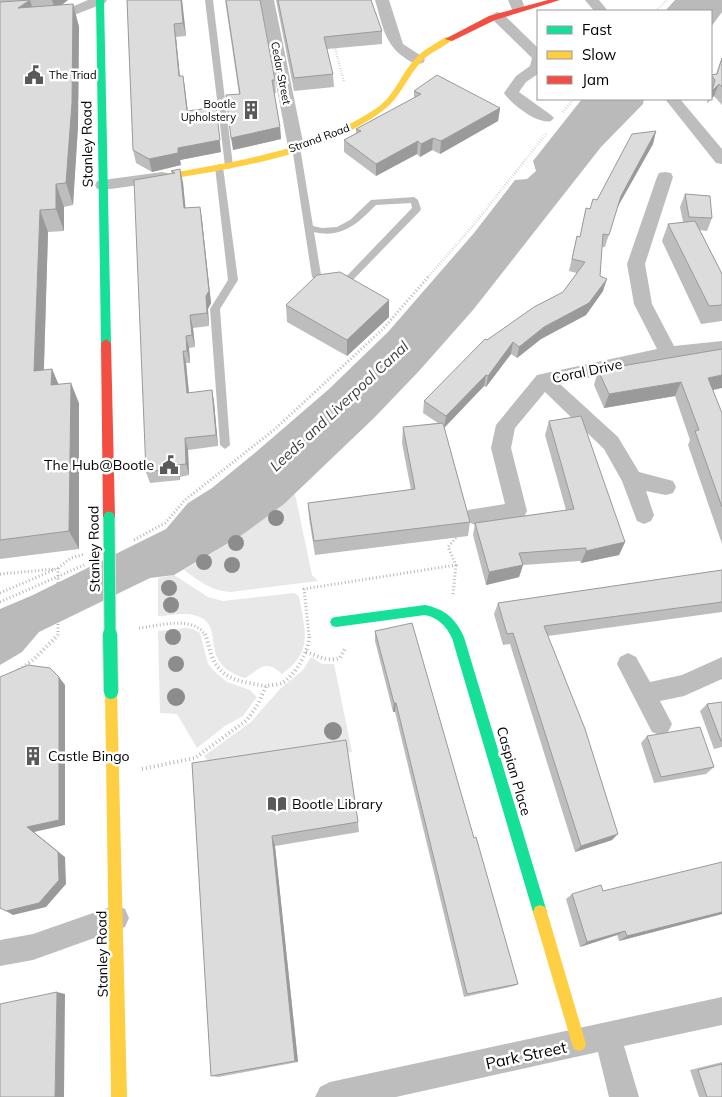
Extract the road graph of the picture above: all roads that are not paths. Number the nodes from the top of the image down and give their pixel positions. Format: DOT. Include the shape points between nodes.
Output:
graph roads {
  1 [pos="100,0"];
  2 [pos="209,0"];
  3 [pos="266,0"];
  4 [pos="382,0"];
  5 [pos="556,0"];
  6 [pos="592,0"];
  7 [pos="517,5"];
  8 [pos="600,10"];
  9 [pos="497,16"];
  10 [pos="0,19"];
  11 [pos="537,57"];
  12 [pos="418,60"];
  13 [pos="537,68"];
  14 [pos="673,100"];
  15 [pos="549,122"];
  16 [pos="296,147"];
  17 [pos="722,158"];
  18 [pos="224,167"];
  19 [pos="165,176"];
  20 [pos="665,177"];
  21 [pos="103,185"];
  22 [pos="311,228"];
  23 [pos="722,348"];
  24 [pos="669,353"];
  25 [pos="544,380"];
  26 [pos="225,445"];
  27 [pos="632,479"];
  28 [pos="666,487"];
  29 [pos="644,515"];
  30 [pos="475,516"];
  31 [pos="336,622"];
  32 [pos="628,664"];
  33 [pos="722,668"];
  34 [pos="644,694"];
  35 [pos="660,724"];
  36 [pos="116,918"];
  37 [pos="0,953"];
  38 [pos="722,1011"];
  39 [pos="608,1038"];
  40 [pos="579,1044"];
  41 [pos="119,1097"];
  42 [pos="330,1097"];
  43 [pos="624,1097"];
  1 -- 10 [label="street" via="64,15"];
  1 -- 21 [label="main road, Stanley Road"];
  2 -- 18 [label="lane"];
  3 -- 16 [label="street, Cedar Street"];
  4 -- 12 [label="street" via="396,44"];
  5 -- 7 [label="main road, Strand Road"];
  6 -- 8 [label="street"];
  7 -- 9 [label="main road, Strand Road"];
  9 -- 11 [label="street"];
  9 -- 12 [label="main road, Strand Road" via="447,39"];
  12 -- 16 [label="main road, Strand Road" via="383,107 349,128"];
  13 -- 15 [label="street" via="521,79 511,93"];
  14 -- 17 [label="street"];
  16 -- 18 [label="main road, Strand Road"];
  16 -- 22 [label="lane"];
  18 -- 19 [label="main road, Strand Road"];
  18 -- 26 [label="lane" via="233,280 215,309"];
  19 -- 21 [label="street, Strand Road"];
  20 -- 24 [label="street" via="636,264 643,304"];
  21 -- 36 [label="main road, Stanley Road, bridge"];
  22 -- 22 [label="lane" via="317,278 327,284 343,285 417,209 414,200 374,202 345,229 324,233"];
  23 -- 24 [label="street, Coral Drive"];
  24 -- 25 [label="street, Coral Drive"];
  25 -- 27 [label="street" via="611,443"];
  25 -- 30 [label="street, Coral Drive" via="506,424 500,448 518,512"];
  27 -- 28 [label="street"];
  27 -- 29 [label="street"];
  31 -- 40 [label="main road, Caspian Place" via="425,610 438,612 450,620"];
  32 -- 34 [label="street"];
  33 -- 34 [label="street" via="684,686"];
  34 -- 35 [label="street"];
  36 -- 37 [label="street" via="33,947"];
  36 -- 41 [label="main road, Stanley Road"];
  38 -- 39 [label="street, Park Street"];
  39 -- 40 [label="street, Park Street"];
  39 -- 43 [label="street"];
  40 -- 42 [label="street, Park Street"];
}
